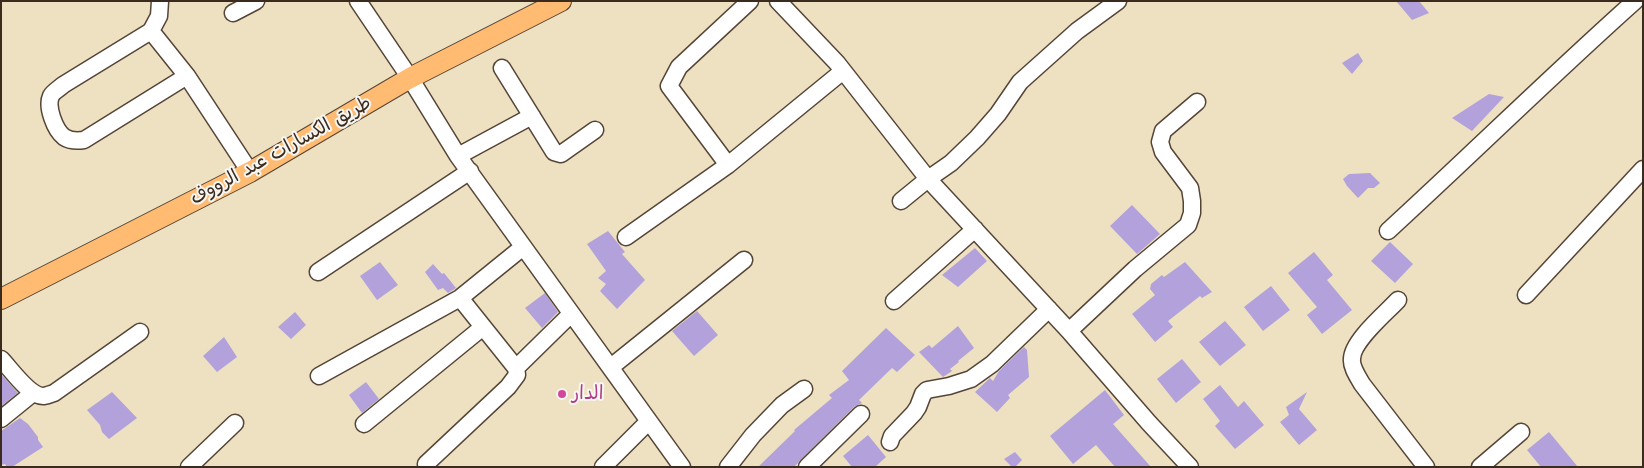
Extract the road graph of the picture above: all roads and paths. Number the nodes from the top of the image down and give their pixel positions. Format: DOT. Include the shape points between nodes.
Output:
graph roads {
  1 [pos="160,1"];
  2 [pos="256,1"];
  3 [pos="358,1"];
  4 [pos="561,1"];
  5 [pos="750,1"];
  6 [pos="778,1"];
  7 [pos="1118,1"];
  8 [pos="1635,1"];
  9 [pos="233,13"];
  10 [pos="151,31"];
  11 [pos="502,68"];
  12 [pos="843,71"];
  13 [pos="188,76"];
  14 [pos="410,78"];
  15 [pos="1196,102"];
  16 [pos="532,116"];
  17 [pos="595,130"];
  18 [pos="458,156"];
  19 [pos="728,165"];
  20 [pos="1643,169"];
  21 [pos="250,172"];
  22 [pos="470,172"];
  23 [pos="928,179"];
  24 [pos="901,201"];
  25 [pos="975,229"];
  26 [pos="1388,230"];
  27 [pos="626,237"];
  28 [pos="522,247"];
  29 [pos="744,260"];
  30 [pos="318,272"];
  31 [pos="1526,295"];
  32 [pos="460,298"];
  33 [pos="1,299"];
  34 [pos="1398,300"];
  35 [pos="894,301"];
  36 [pos="1049,310"];
  37 [pos="571,314"];
  38 [pos="482,328"];
  39 [pos="1069,331"];
  40 [pos="140,332"];
  41 [pos="1,358"];
  42 [pos="611,367"];
  43 [pos="516,368"];
  44 [pos="319,376"];
  45 [pos="804,389"];
  46 [pos="33,393"];
  47 [pos="860,414"];
  48 [pos="1,419"];
  49 [pos="649,420"];
  50 [pos="235,423"];
  51 [pos="364,424"];
  52 [pos="1521,432"];
  53 [pos="890,442"];
  54 [pos="426,464"];
  55 [pos="1184,465"];
  56 [pos="189,467"];
  57 [pos="603,467"];
  58 [pos="682,467"];
  59 [pos="728,467"];
  60 [pos="806,467"];
  61 [pos="1426,467"];
  62 [pos="1480,467"];
  1 -- 10 [label="street" via="159,16"];
  2 -- 9 [label="street"];
  3 -- 14 [label="street"];
  4 -- 14 [label="main road, طريق الكسارات عبد الرووف"];
  5 -- 19 [label="street" via="679,67 669,86"];
  6 -- 12 [label="street"];
  7 -- 23 [label="street" via="1077,31 1020,82 977,138 952,163"];
  8 -- 26 [label="street"];
  10 -- 13 [label="street"];
  10 -- 13 [label="street" via="63,85 51,96 52,120 64,137 84,140"];
  11 -- 16 [label="street"];
  12 -- 19 [label="street"];
  12 -- 23 [label="street"];
  13 -- 21 [label="street"];
  14 -- 18 [label="street"];
  14 -- 21 [label="main road, طريق الكسارات عبد الرووف"];
  15 -- 39 [label="street" via="1163,131 1160,142 1163,152 1190,188 1192,213 1188,225"];
  16 -- 17 [label="street" via="558,154"];
  16 -- 18 [label="street"];
  18 -- 22 [label="street"];
  19 -- 27 [label="street"];
  20 -- 31 [label="street"];
  21 -- 33 [label="main road, طريق الكسارات عبد الرووف"];
  22 -- 28 [label="street"];
  22 -- 30 [label="street"];
  23 -- 24 [label="street"];
  23 -- 25 [label="street"];
  25 -- 35 [label="street"];
  25 -- 36 [label="street"];
  28 -- 32 [label="street"];
  28 -- 37 [label="street"];
  29 -- 42 [label="street"];
  32 -- 38 [label="street"];
  32 -- 44 [label="street"];
  34 -- 61 [label="street" via="1356,345 1352,359 1362,384"];
  36 -- 39 [label="street"];
  36 -- 53 [label="street" via="992,364 971,378 927,390 918,407"];
  37 -- 42 [label="street"];
  37 -- 43 [label="street"];
  38 -- 43 [label="street"];
  38 -- 51 [label="street"];
  39 -- 55 [label="street"];
  40 -- 46 [label="street" via="54,393 44,397"];
  41 -- 46 [label="street"];
  42 -- 49 [label="street"];
  43 -- 54 [label="street" via="517,375 508,387"];
  45 -- 59 [label="street" via="782,405"];
  46 -- 48 [label="street"];
  47 -- 60 [label="street"];
  49 -- 57 [label="street"];
  49 -- 58 [label="street"];
  50 -- 56 [label="street"];
  52 -- 62 [label="street"];
}
